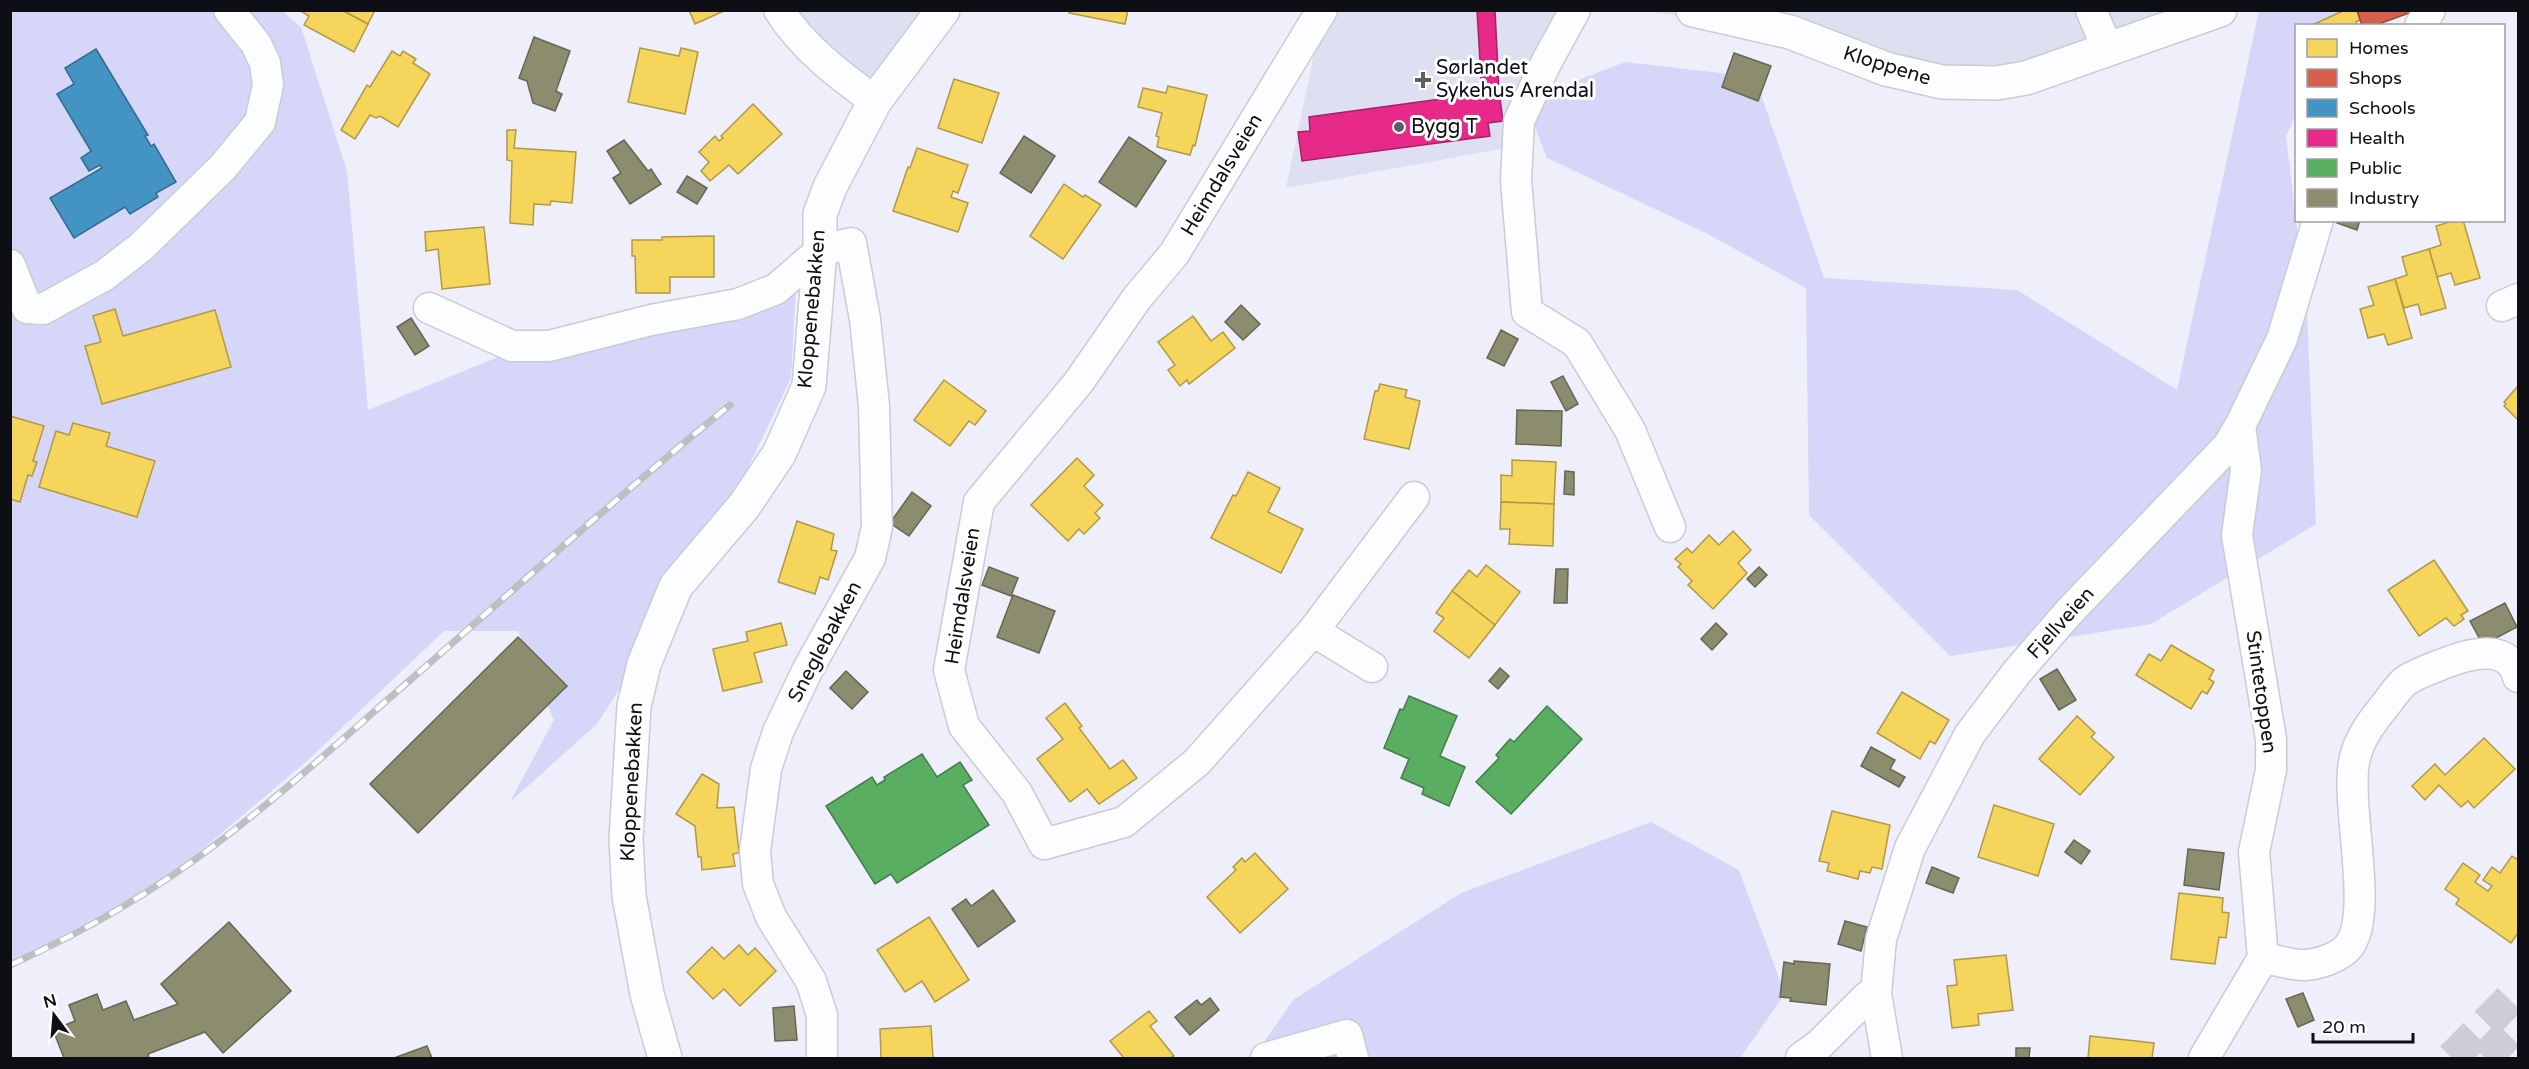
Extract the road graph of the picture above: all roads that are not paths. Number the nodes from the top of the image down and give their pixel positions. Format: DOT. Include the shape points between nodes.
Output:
graph roads {
  1 [pos="229,10"];
  2 [pos="779,10"];
  3 [pos="943,10"];
  4 [pos="1322,10"];
  5 [pos="1575,10"];
  6 [pos="1693,10"];
  7 [pos="2091,10"];
  8 [pos="2220,10"];
  9 [pos="2430,10"];
  10 [pos="2421,24"];
  11 [pos="2108,50"];
  12 [pos="875,101"];
  13 [pos="2317,222"];
  14 [pos="820,251"];
  15 [pos="10,265"];
  16 [pos="429,308"];
  17 [pos="2240,426"];
  18 [pos="1414,497"];
  19 [pos="1670,527"];
  20 [pos="1313,631"];
  21 [pos="1372,667"];
  22 [pos="2518,677"];
  23 [pos="2264,958"];
  24 [pos="1876,994"];
  25 [pos="822,1057"];
  26 [pos="665,1059"];
  27 [pos="1266,1059"];
  28 [pos="1353,1059"];
  29 [pos="1801,1059"];
  30 [pos="1887,1059"];
  31 [pos="2204,1059"];
  1 -- 15 [label="street" via="256,44 265,63 268,85 260,122 223,167 141,247 105,275 43,309 27,308"];
  2 -- 12 [label="street" via="794,33"];
  3 -- 12 [label="main road, Kloppenebakken"];
  4 -- 20 [label="street, Heimdalsveien" via="1174,254 1137,298 1078,383 979,502 950,670 964,726 1017,794 1044,843 1124,822 1197,762"];
  5 -- 19 [label="street" via="1519,121 1516,180 1527,312 1577,343 1630,430"];
  6 -- 11 [label="main road, Kloppene" via="1790,32 1886,69 1942,82 2026,78"];
  7 -- 11 [label="street"];
  8 -- 11 [label="main road, Kloppene"];
  9 -- 10 [label="street"];
  12 -- 14 [label="main road, Kloppenebakken" via="820,214"];
  13 -- 17 [label="street, Fjellveien" via="2282,339"];
  14 -- 16 [label="street" via="776,289 738,304 651,320 549,346 512,346"];
  14 -- 25 [label="street, Sneglebakken" via="851,243 866,319 874,406 877,527 870,558 778,732 766,770 755,851 758,884 771,917 811,981 822,1015"];
  14 -- 26 [label="main road, Kloppenebakken" via="808,386 779,454 744,506 676,586 644,664 634,706 626,839 629,896 647,994"];
  17 -- 23 [label="street, Stintetoppen" via="2246,470 2237,536 2271,739 2271,770 2254,852"];
  17 -- 24 [label="street, Fjellveien" via="2228,446 2017,672 1970,734 1911,848 1881,939"];
  18 -- 20 [label="street"];
  20 -- 21 [label="street"];
  22 -- 23 [label="street" via="2515,666 2505,656 2488,652 2462,657 2405,681 2371,722 2354,760 2351,790 2360,906 2355,935 2339,955 2304,965"];
  23 -- 31 [label="street"];
  24 -- 29 [label="street" via="1868,996"];
  24 -- 30 [label="street, Fjellveien"];
  27 -- 28 [label="street" via="1347,1035"];
}
